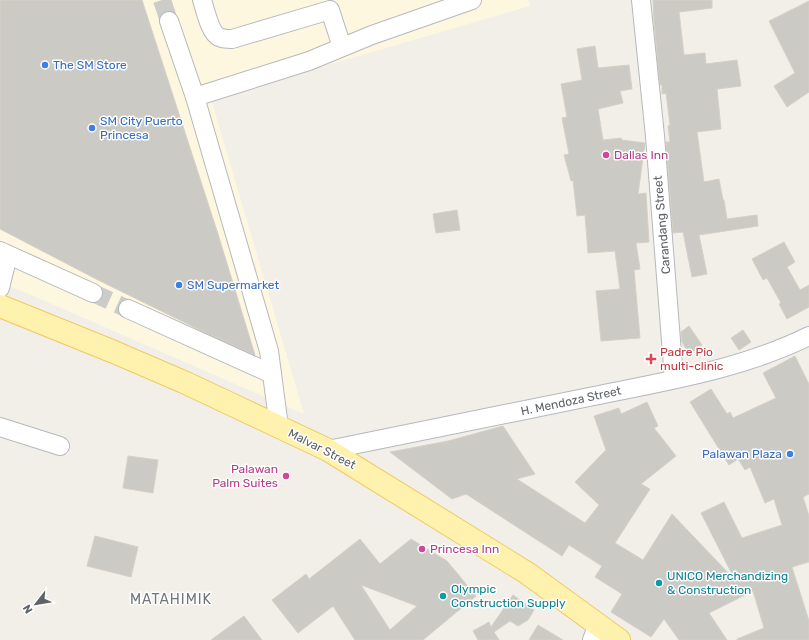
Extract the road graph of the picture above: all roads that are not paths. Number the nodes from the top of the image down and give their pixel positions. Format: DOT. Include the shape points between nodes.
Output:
graph roads {
  1 [pos="202,0"];
  2 [pos="472,0"];
  3 [pos="641,0"];
  4 [pos="169,21"];
  5 [pos="342,47"];
  6 [pos="195,97"];
  7 [pos="4,253"];
  8 [pos="0,288"];
  9 [pos="93,293"];
  10 [pos="0,306"];
  11 [pos="128,309"];
  12 [pos="809,336"];
  13 [pos="272,374"];
  14 [pos="674,379"];
  15 [pos="0,427"];
  16 [pos="279,427"];
  17 [pos="60,446"];
  18 [pos="328,450"];
  19 [pos="595,632"];
  20 [pos="619,640"];
  1 -- 5 [label="street" via="212,30 224,39 232,39 330,10"];
  2 -- 5 [label="street"];
  3 -- 14 [label="street, Carandang Street" via="655,136"];
  4 -- 6 [label="street"];
  5 -- 6 [label="street" via="309,61"];
  6 -- 13 [label="street" via="269,351"];
  7 -- 8 [label="street"];
  7 -- 9 [label="street"];
  10 -- 16 [label="main road, Malvar Street" via="114,352"];
  11 -- 13 [label="street"];
  12 -- 14 [label="street, H. Mendoza Street" via="752,358"];
  13 -- 16 [label="street"];
  14 -- 18 [label="street, H. Mendoza Street"];
  15 -- 17 [label="street"];
  16 -- 18 [label="main road, Malvar Street"];
  18 -- 19 [label="main road, Malvar Street" via="528,573"];
  19 -- 20 [label="main road, Malvar Street"];
}
